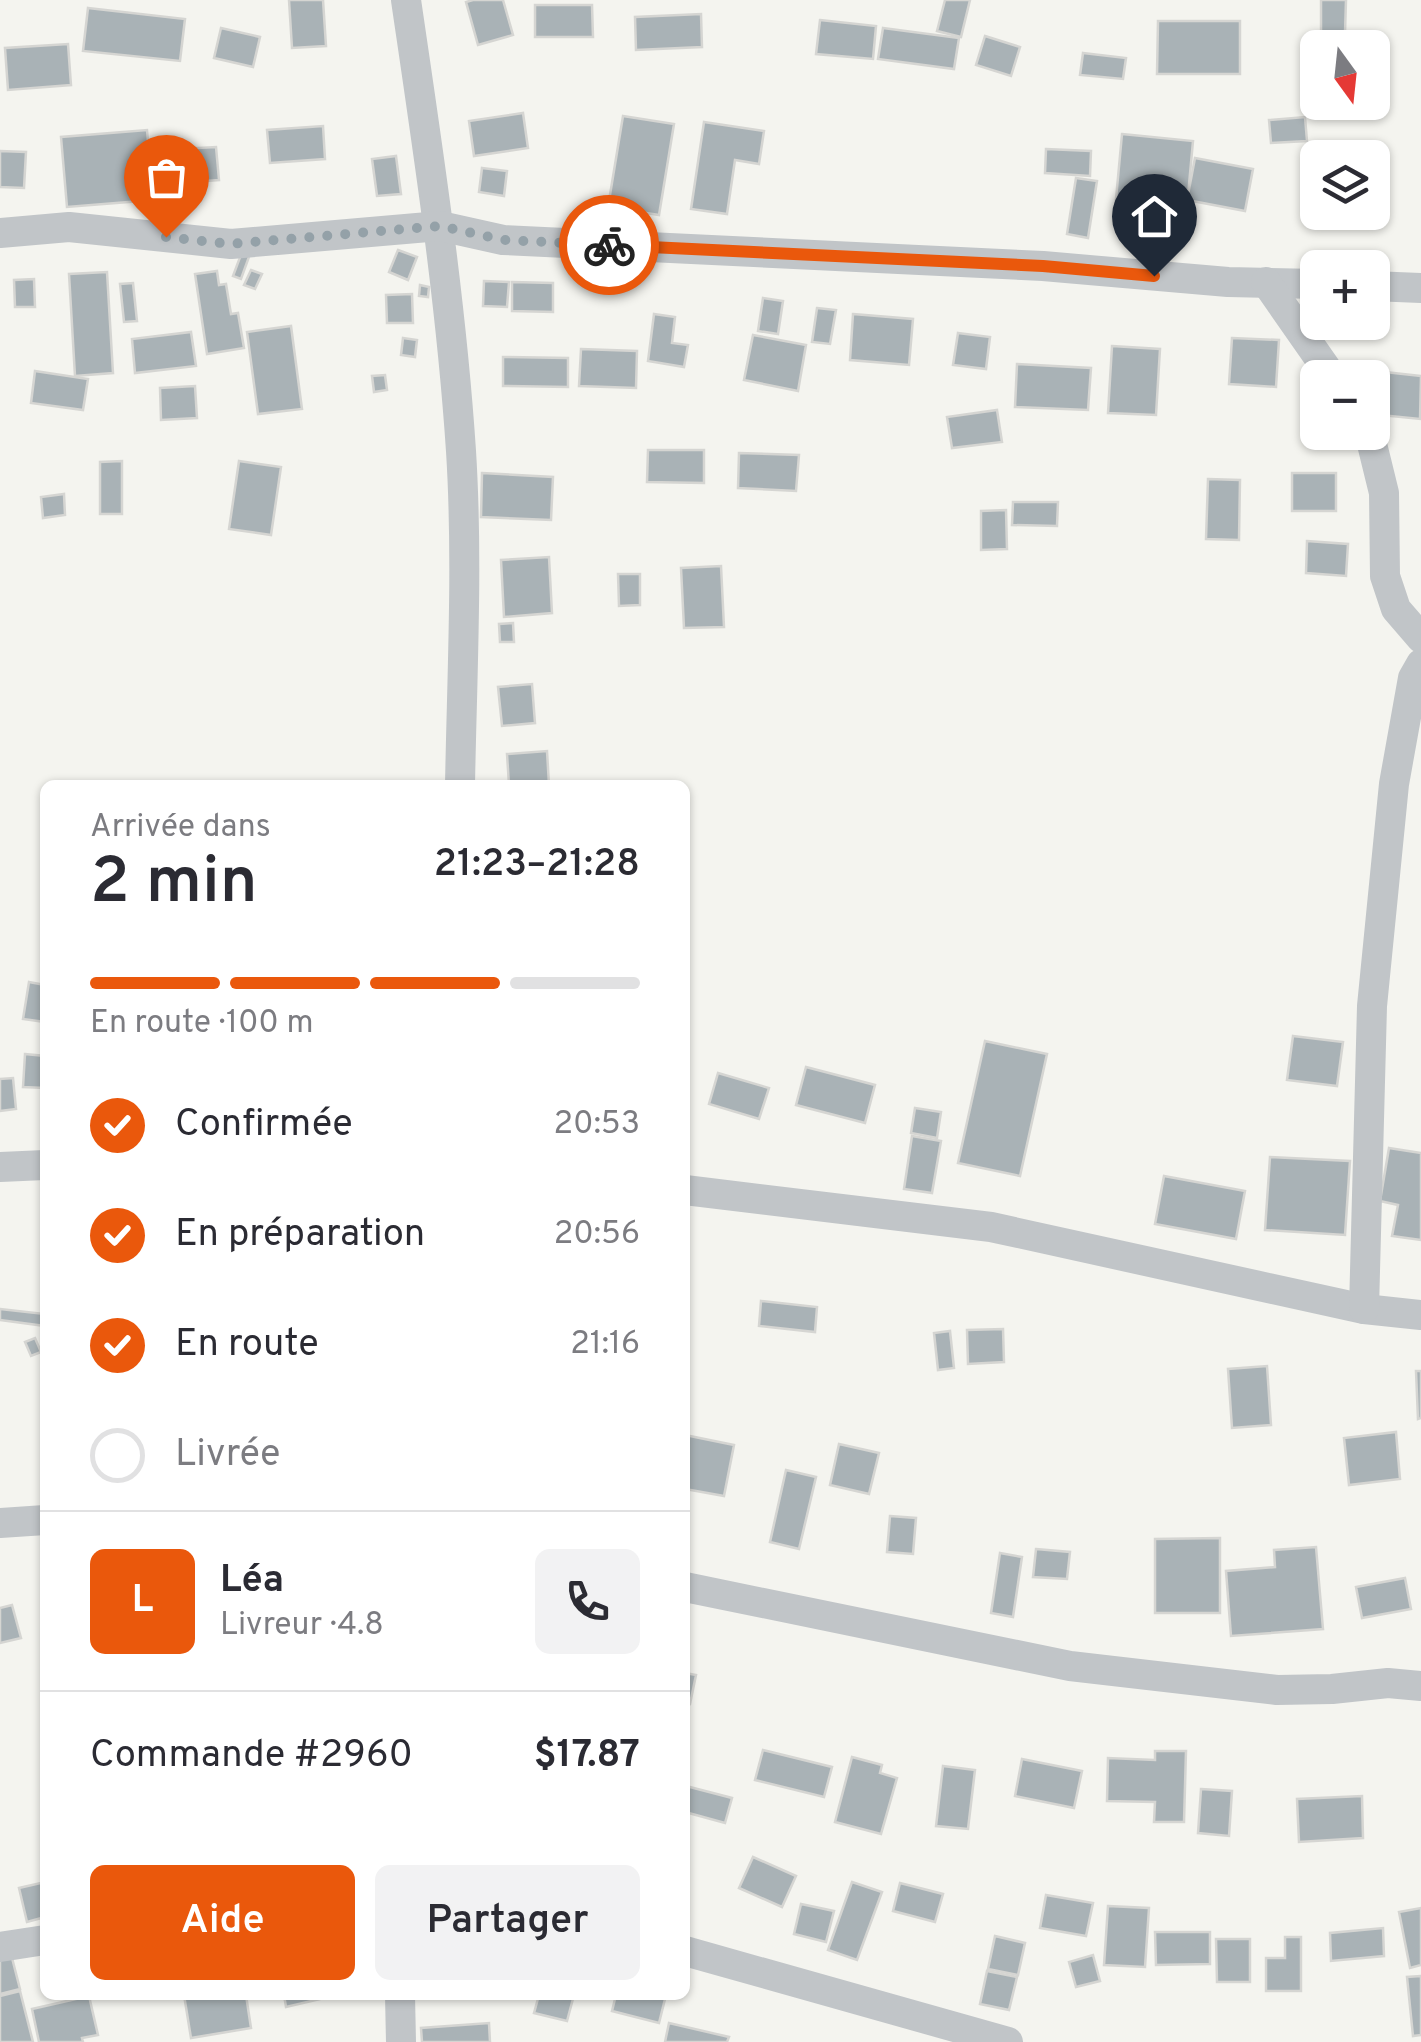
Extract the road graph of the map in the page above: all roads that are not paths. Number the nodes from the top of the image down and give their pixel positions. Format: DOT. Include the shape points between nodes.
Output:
graph roads {
  1 [pos="406,0"];
  2 [pos="440,226"];
  3 [pos="0,233"];
  4 [pos="1266,282"];
  5 [pos="1300,283"];
  6 [pos="1390,287"];
  7 [pos="1421,288"];
  8 [pos="1320,360"];
  9 [pos="1373,450"];
  10 [pos="1421,638"];
  11 [pos="1421,664"];
  12 [pos="460,780"];
  13 [pos="40,1165"];
  14 [pos="0,1167"];
  15 [pos="690,1191"];
  16 [pos="1364,1309"];
  17 [pos="1421,1315"];
  18 [pos="40,1520"];
  19 [pos="0,1523"];
  20 [pos="690,1589"];
  21 [pos="1421,1686"];
  22 [pos="40,1941"];
  23 [pos="0,1947"];
  24 [pos="690,1952"];
  25 [pos="400,2000"];
  26 [pos="401,2042"];
  27 [pos="1008,2042"];
  1 -- 2 [label="street"];
  2 -- 3 [label="street" via="230,244 69,227"];
  2 -- 4 [label="street" via="504,240"];
  2 -- 12 [label="street" via="461,454"];
  4 -- 5 [label="street"];
  4 -- 8 [label="street"];
  6 -- 7 [label="street"];
  9 -- 10 [label="street" via="1384,493 1385,576 1396,609"];
  11 -- 16 [label="street" via="1394,784 1372,1006"];
  13 -- 14 [label="street"];
  15 -- 16 [label="street" via="991,1227"];
  16 -- 17 [label="street"];
  18 -- 19 [label="street"];
  20 -- 21 [label="street" via="1070,1666 1277,1690"];
  22 -- 23 [label="street"];
  24 -- 27 [label="street"];
  25 -- 26 [label="street"];
}
